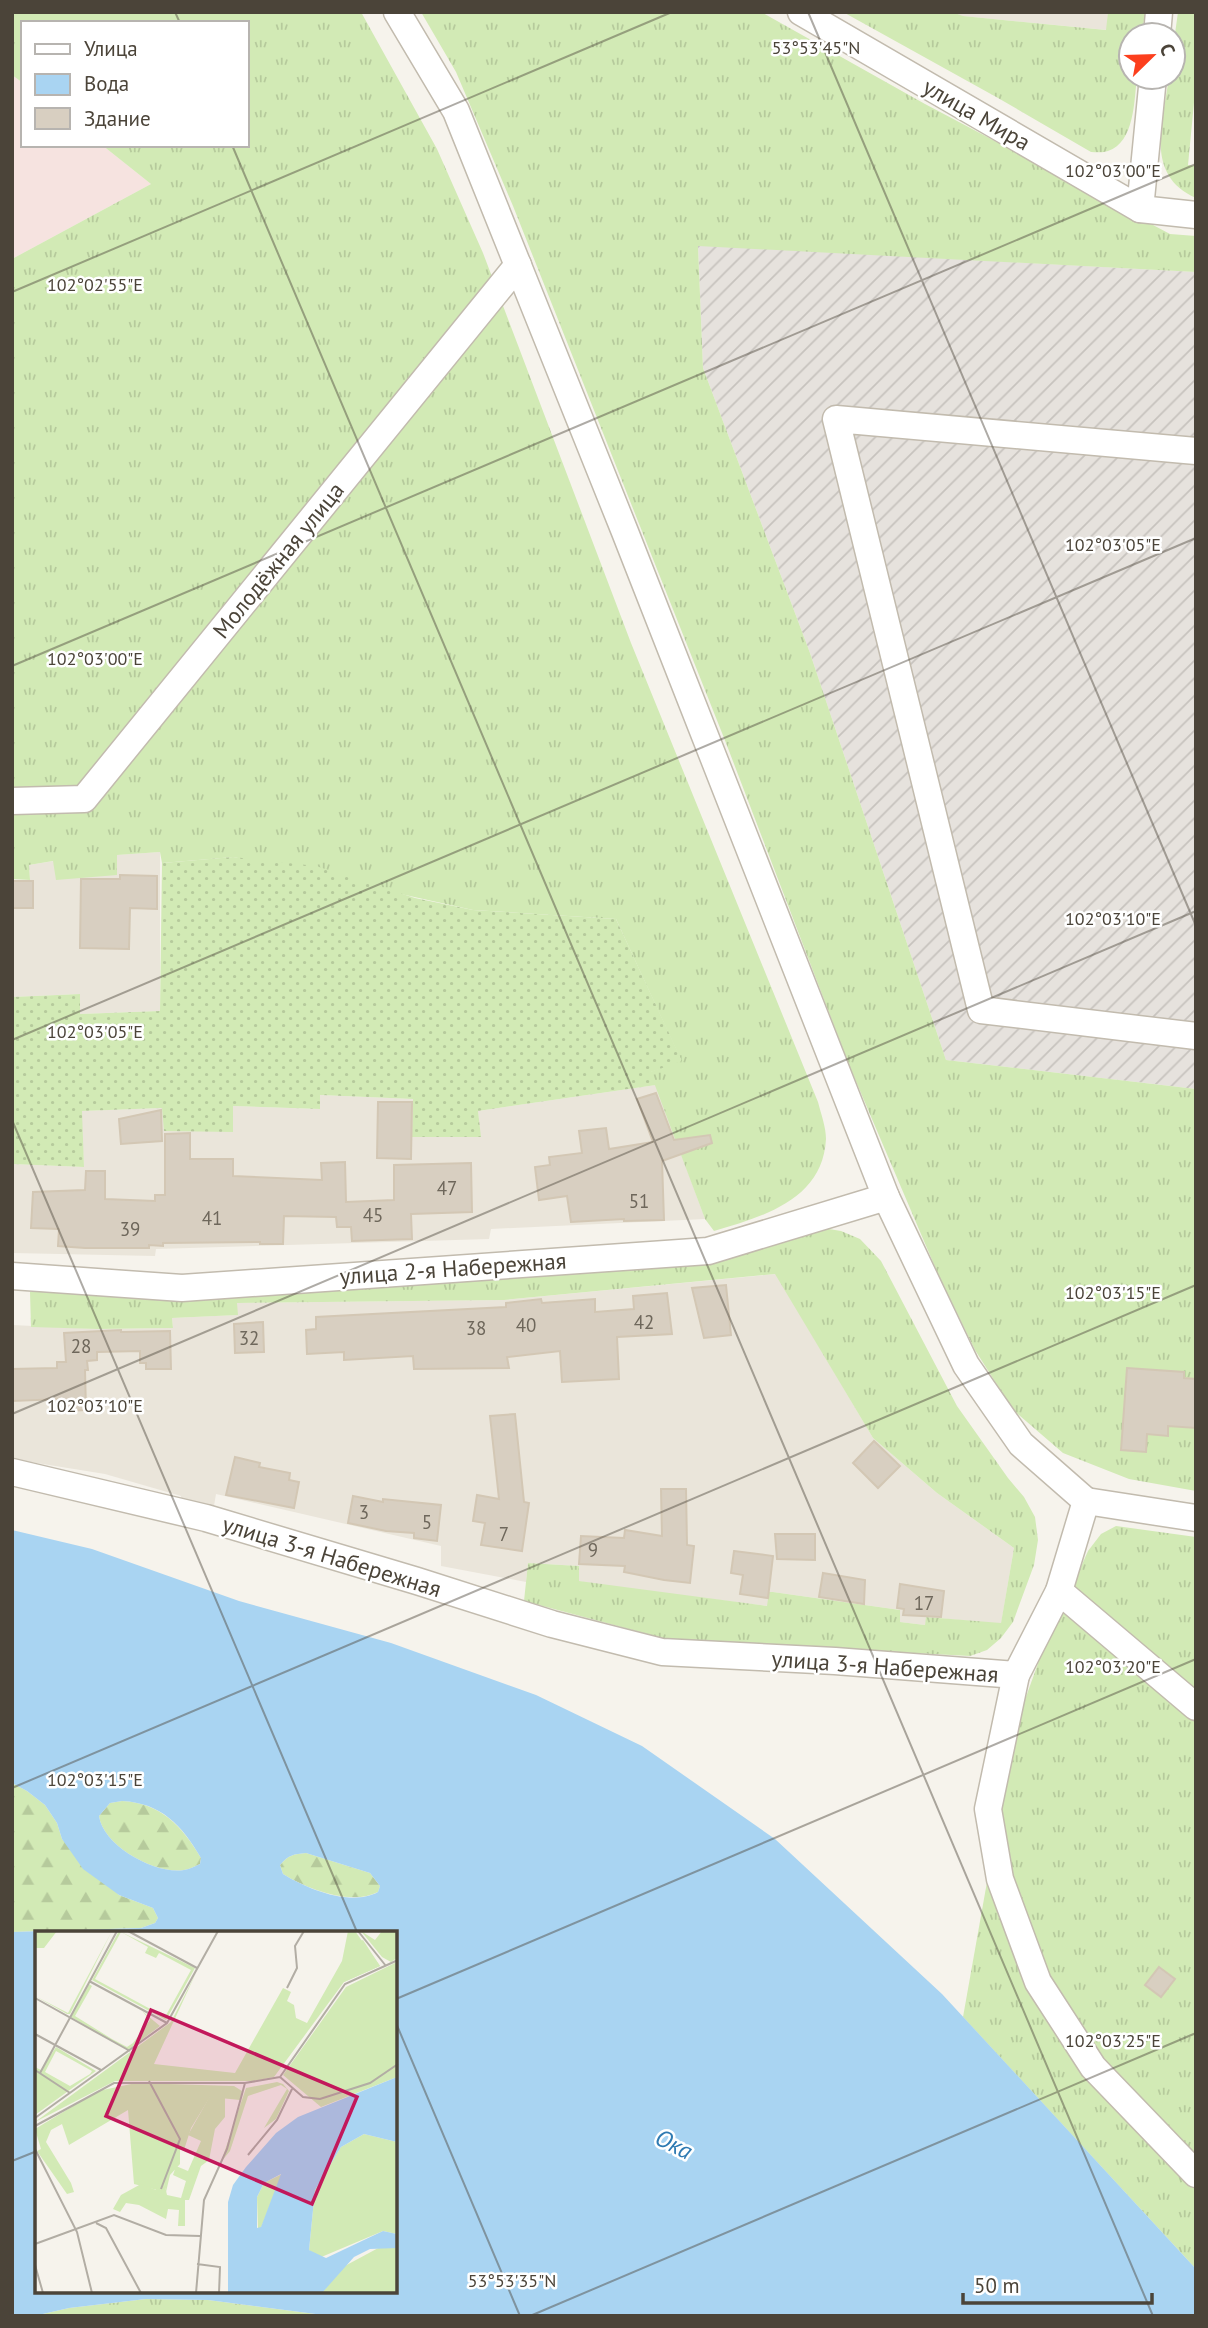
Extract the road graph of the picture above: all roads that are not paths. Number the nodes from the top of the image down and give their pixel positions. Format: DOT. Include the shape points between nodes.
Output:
graph roads {
  1 [pos="397,12"];
  2 [pos="801,12"];
  3 [pos="1152,91"];
  4 [pos="1140,209"];
  5 [pos="1196,215"];
  6 [pos="518,265"];
  7 [pos="1196,451"];
  8 [pos="12,802"];
  9 [pos="1196,1036"];
  10 [pos="886,1197"];
  11 [pos="12,1276"];
  12 [pos="12,1472"];
  13 [pos="1086,1501"];
  14 [pos="1196,1518"];
  15 [pos="1059,1591"];
  16 [pos="1016,1675"];
  17 [pos="1196,1707"];
  18 [pos="1193,2164"];
  1 -- 6 [label="street" via="456,111"];
  2 -- 4 [label="street, улица Мира"];
  3 -- 4 [label="street"];
  4 -- 5 [label="street, улица Мира"];
  6 -- 8 [label="street, Молодёжная улица" via="84,799"];
  6 -- 10 [label="street"];
  7 -- 9 [label="street" via="836,419 981,1010"];
  10 -- 11 [label="street, улица 2-я Набережная" via="708,1251 182,1288"];
  10 -- 13 [label="street" via="966,1365 1021,1444"];
  12 -- 16 [label="street, улица 3-я Набережная" via="206,1518 552,1624 662,1652"];
  13 -- 14 [label="street"];
  13 -- 15 [label="street"];
  15 -- 16 [label="street"];
  15 -- 17 [label="street"];
  16 -- 18 [label="street, улица 3-я Набережная" via="988,1809 1000,1880 1038,1982 1093,2067"];
}
